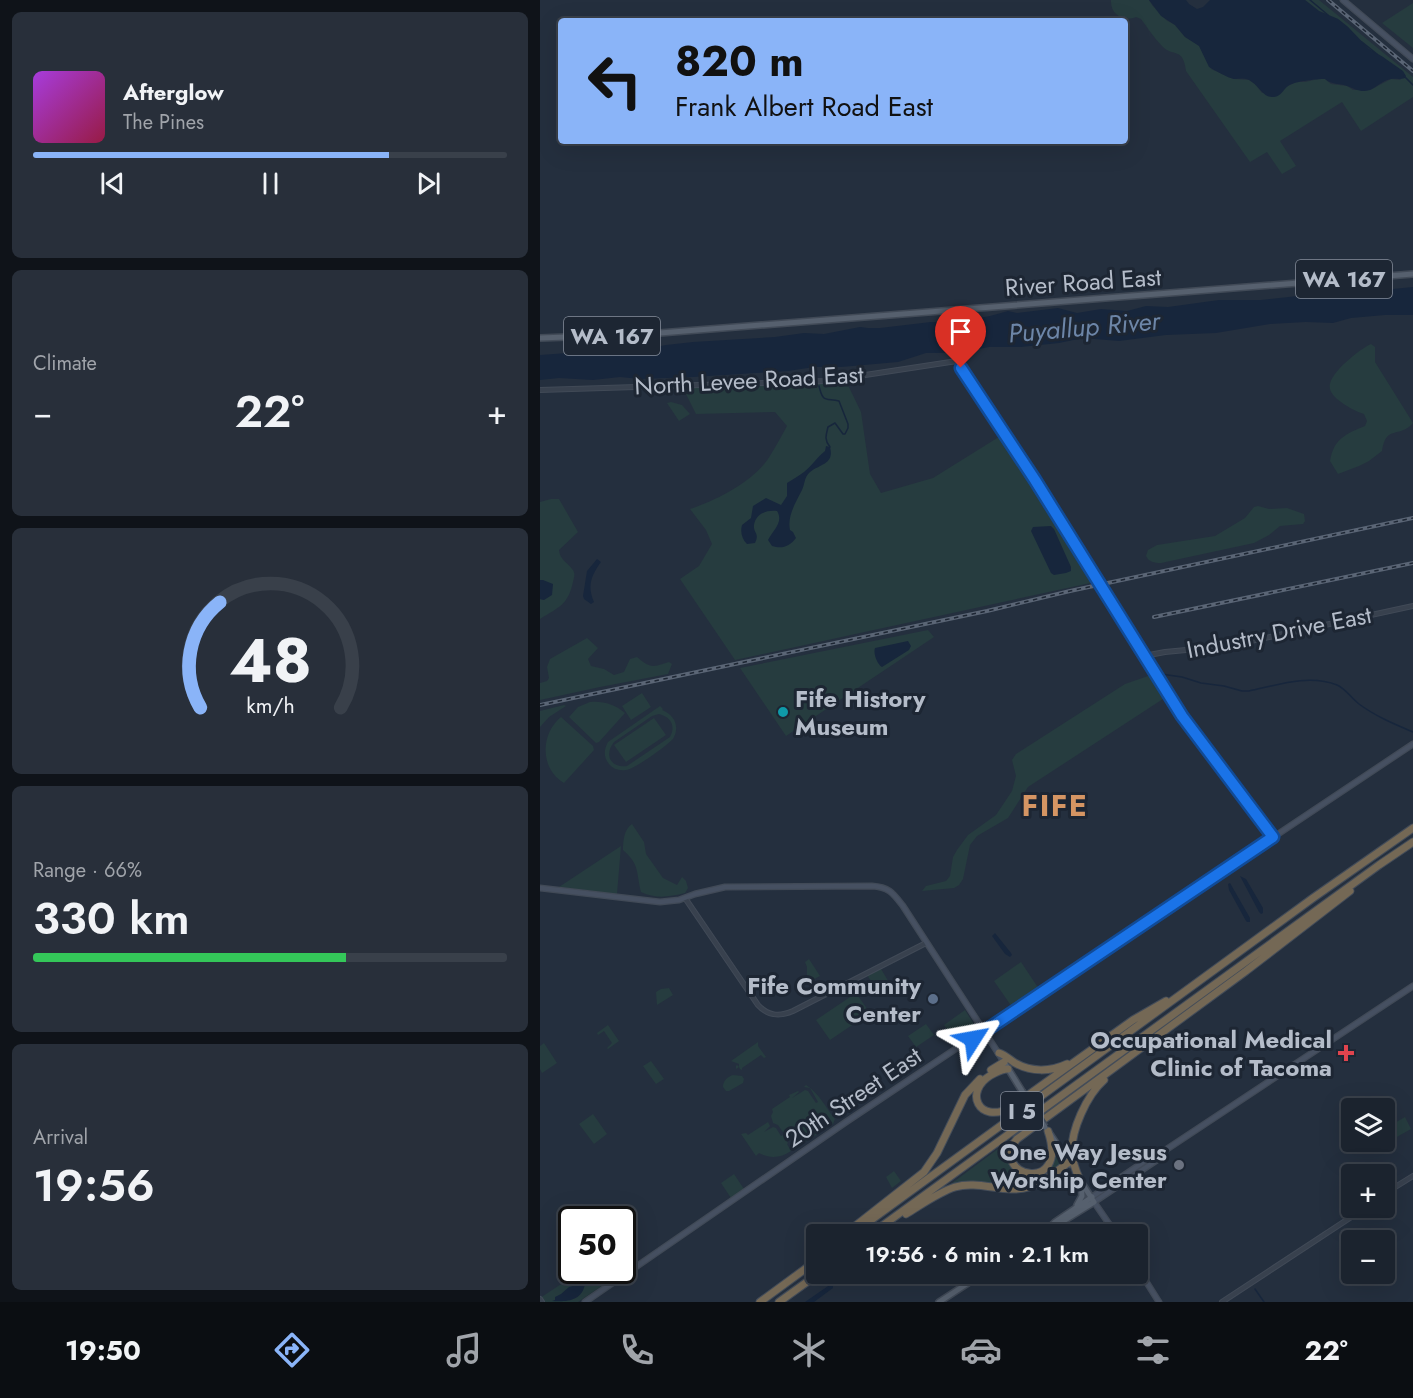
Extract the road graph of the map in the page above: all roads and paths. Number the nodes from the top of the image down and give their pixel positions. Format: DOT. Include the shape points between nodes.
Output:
graph roads {
  1 [pos="1343,0"];
  2 [pos="1413,59"];
  3 [pos="1413,274"];
  4 [pos="540,338"];
  5 [pos="540,390"];
  6 [pos="1413,606"];
  7 [pos="1144,656"];
  8 [pos="1413,744"];
  9 [pos="1413,828"];
  10 [pos="1273,837"];
  11 [pos="1413,842"];
  12 [pos="1379,865"];
  13 [pos="540,888"];
  14 [pos="685,898"];
  15 [pos="926,943"];
  16 [pos="1227,985"];
  17 [pos="1413,986"];
  18 [pos="1192,987"];
  19 [pos="985,1031"];
  20 [pos="1090,1051"];
  21 [pos="999,1053"];
  22 [pos="1004,1062"];
  23 [pos="1008,1069"];
  24 [pos="1047,1129"];
  25 [pos="1069,1162"];
  26 [pos="1413,1176"];
  27 [pos="1080,1180"];
  28 [pos="1395,1187"];
  29 [pos="1093,1199"];
  30 [pos="1071,1211"];
  31 [pos="1350,1218"];
  32 [pos="858,1224"];
  33 [pos="866,1224"];
  34 [pos="887,1224"];
  35 [pos="890,1224"];
  36 [pos="1054,1224"];
  37 [pos="1060,1224"];
  38 [pos="1109,1224"];
  39 [pos="806,1268"];
  40 [pos="806,1283"];
  41 [pos="967,1284"];
  42 [pos="1148,1284"];
  43 [pos="585,1302"];
  44 [pos="760,1302"];
  45 [pos="779,1302"];
  46 [pos="939,1302"];
  47 [pos="1159,1302"];
  48 [pos="1222,1302"];
  1 -- 2 [label="main road"];
  3 -- 4 [label="main road, River Road East / WA 167" via="647,334"];
  5 -- 7 [label="street, North Levee Road East, bridge" via="826,381 957,362"];
  6 -- 7 [label="street, Industry Drive East" via="1228,646"];
  7 -- 10 [label="street" via="1182,716"];
  8 -- 10 [label="main road, 20th Street East"];
  9 -- 18 [label="highway, I 5"];
  10 -- 19 [label="main road, 20th Street East"];
  11 -- 12 [label="highway, I 5"];
  12 -- 16 [label="highway"];
  12 -- 34 [label="highway, I 5"];
  13 -- 14 [label="main road" via="660,902"];
  14 -- 15 [label="main road" via="725,887 882,887 896,897"];
  14 -- 15 [label="street" via="758,1005 775,1015 793,1011"];
  15 -- 19 [label="main road"];
  16 -- 24 [label="highway" via="1017,1139 1012,1147 1012,1161 1024,1173 1034,1174 1048,1165 1052,1149"];
  16 -- 27 [label="highway" via="1106,1078 1091,1094 1073,1142 1073,1160"];
  17 -- 29 [label="main road"];
  18 -- 20 [label="highway" via="1133,1020"];
  18 -- 33 [label="highway, I 5"];
  19 -- 21 [label="main road"];
  19 -- 43 [label="main road, 20th Street East"];
  20 -- 21 [label="highway" via="1044,1070 1021,1066"];
  20 -- 23 [label="highway" via="1010,1108 988,1112 978,1102 978,1088 999,1070"];
  21 -- 22 [label="main road"];
  22 -- 23 [label="main road"];
  22 -- 32 [label="highway" via="969,1089 924,1172"];
  23 -- 24 [label="main road, bridge"];
  24 -- 25 [label="main road"];
  25 -- 27 [label="main road"];
  25 -- 35 [label="highway" via="1039,1183 1024,1188 954,1187"];
  26 -- 28 [label="street"];
  27 -- 29 [label="main road"];
  27 -- 30 [label="main road" via="1082,1196"];
  29 -- 30 [label="main road"];
  29 -- 37 [label="main road"];
  29 -- 38 [label="main road"];
  30 -- 36 [label="main road"];
  31 -- 48 [label="street"];
  39 -- 44 [label="highway"];
  40 -- 45 [label="highway"];
  41 -- 46 [label="main road"];
  42 -- 47 [label="main road"];
}
